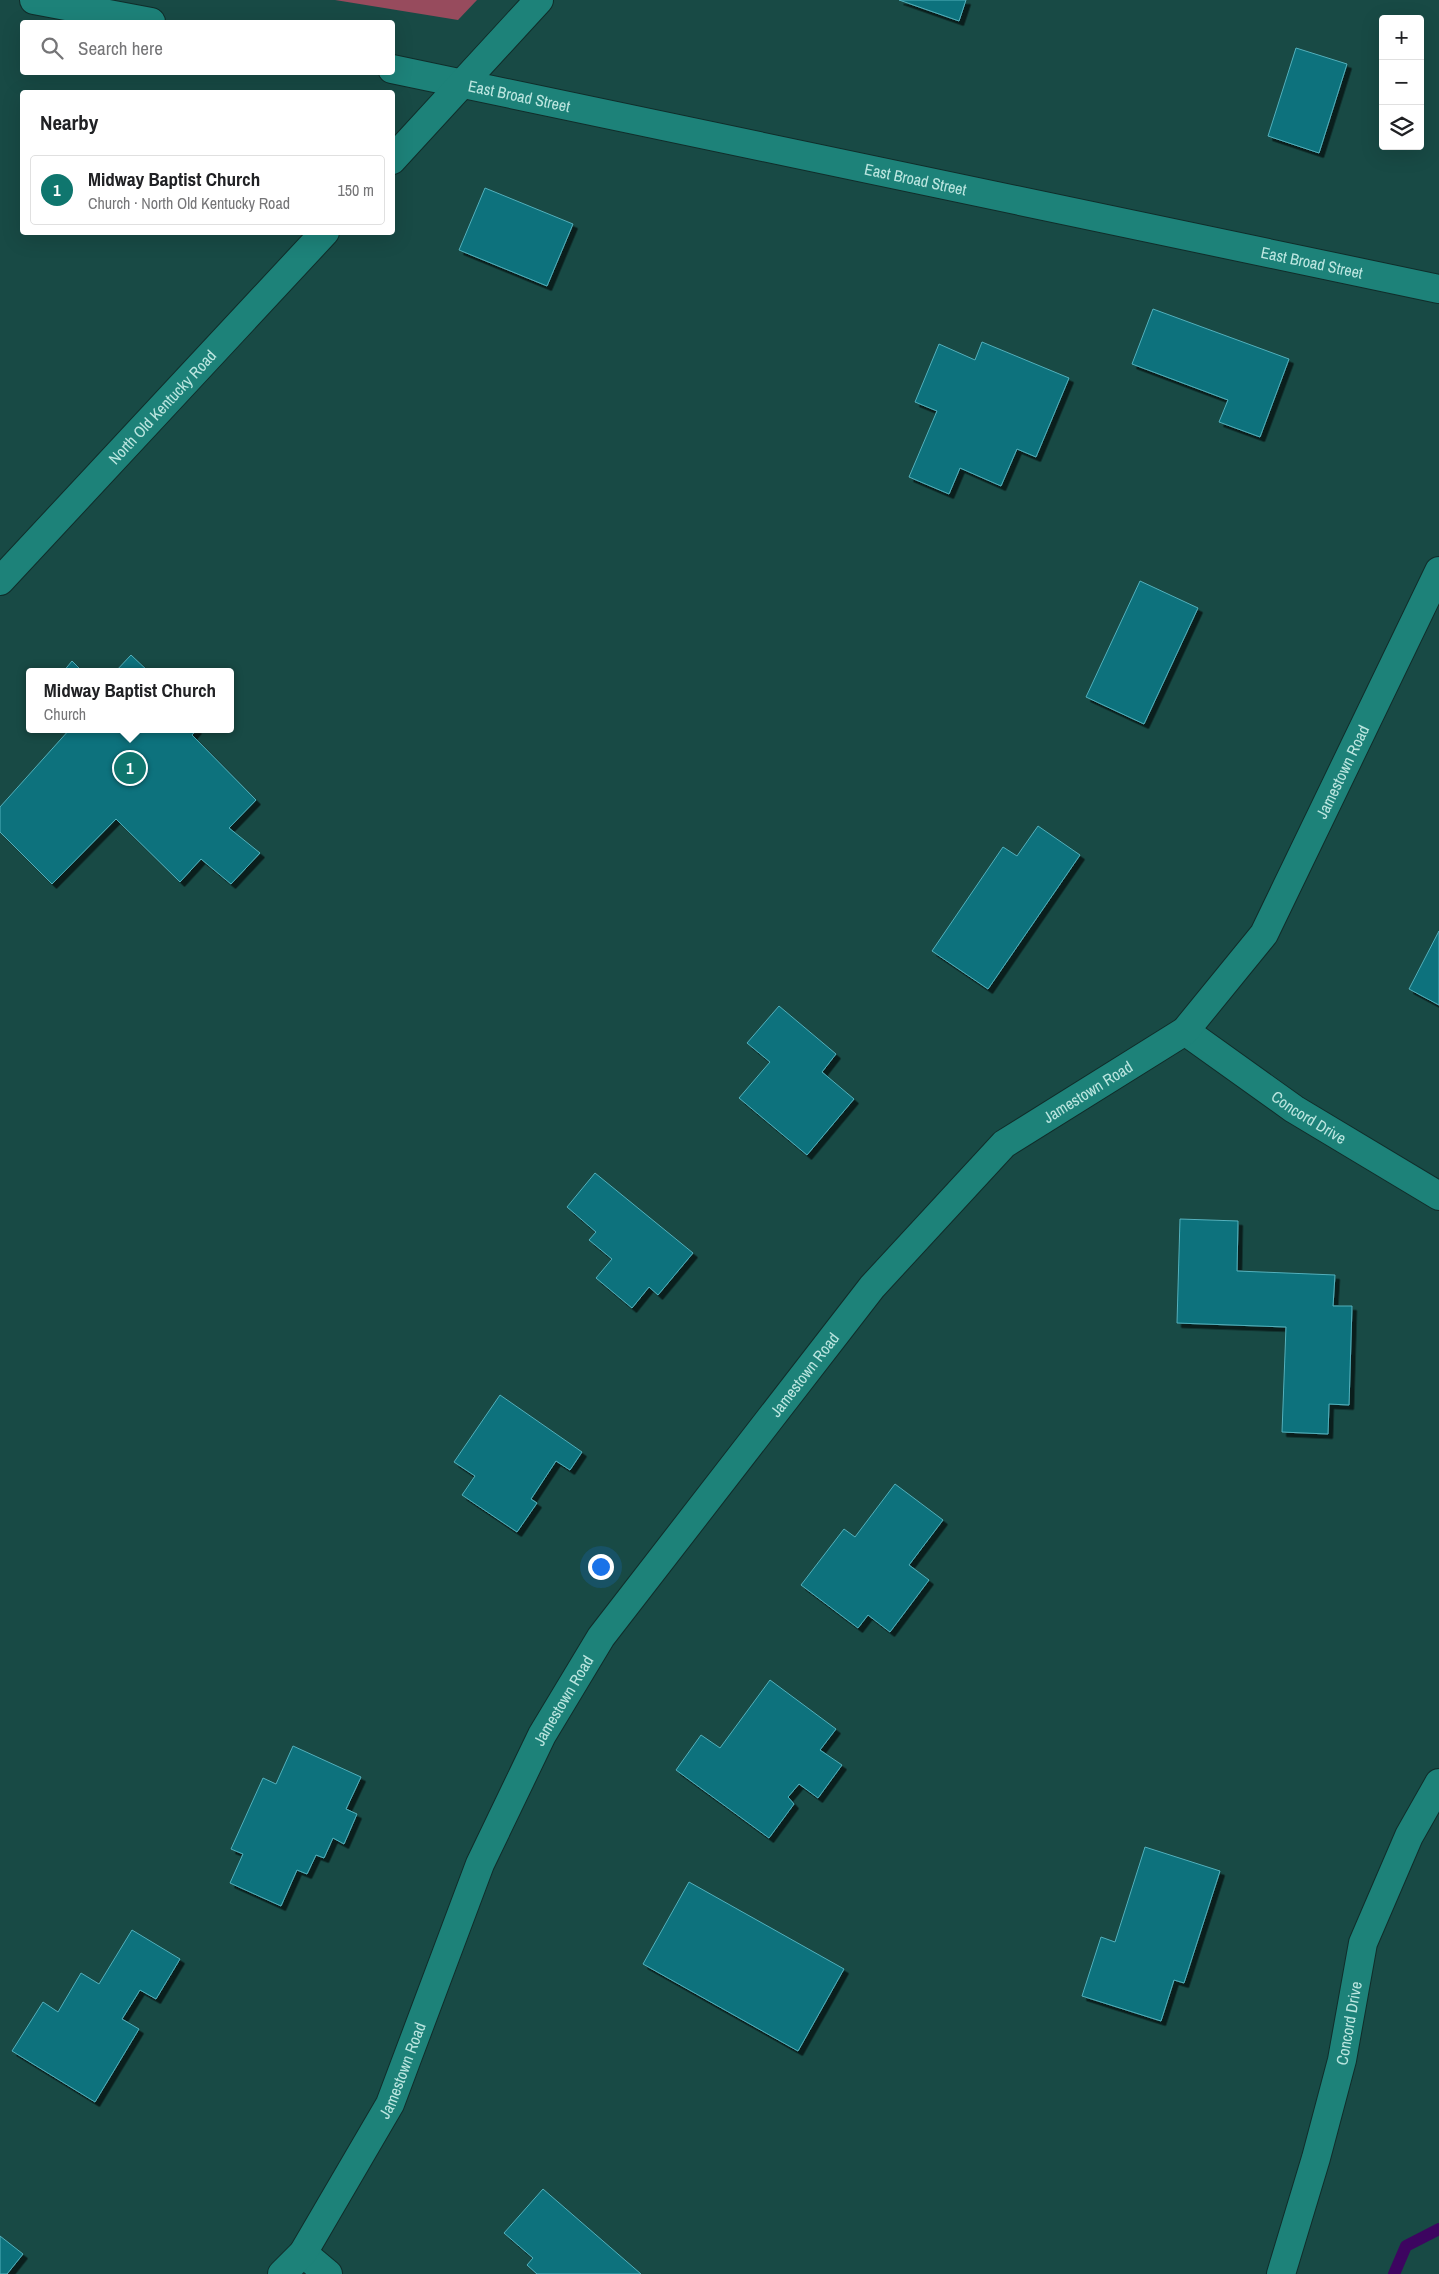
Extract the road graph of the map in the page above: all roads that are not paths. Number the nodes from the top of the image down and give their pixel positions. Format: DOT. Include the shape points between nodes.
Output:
graph roads {
  1 [pos="34,0"];
  2 [pos="539,0"];
  3 [pos="140,20"];
  4 [pos="395,70"];
  5 [pos="464,83"];
  6 [pos="395,157"];
  7 [pos="322,235"];
  8 [pos="1439,289"];
  9 [pos="1439,571"];
  10 [pos="0,581"];
  11 [pos="1185,1031"];
  12 [pos="1439,1196"];
  13 [pos="1439,1783"];
  14 [pos="303,2253"];
  15 [pos="282,2274"];
  16 [pos="328,2274"];
  17 [pos="1280,2274"];
  1 -- 3 [label="street"];
  2 -- 5 [label="street"];
  4 -- 5 [label="street, East Broad Street"];
  5 -- 6 [label="street"];
  5 -- 8 [label="street, East Broad Street"];
  7 -- 10 [label="street, North Old Kentucky Road"];
  9 -- 11 [label="street, Jamestown Road" via="1264,934"];
  11 -- 12 [label="street, Concord Drive" via="1294,1109"];
  11 -- 14 [label="street, Jamestown Road" via="1004,1144 872,1287 601,1637 542,1735 480,1864 390,2104"];
  13 -- 17 [label="street, Concord Drive" via="1409,1836 1363,1943 1342,2060"];
  14 -- 15 [label="street, Jamestown Road"];
  14 -- 16 [label="street"];
}
